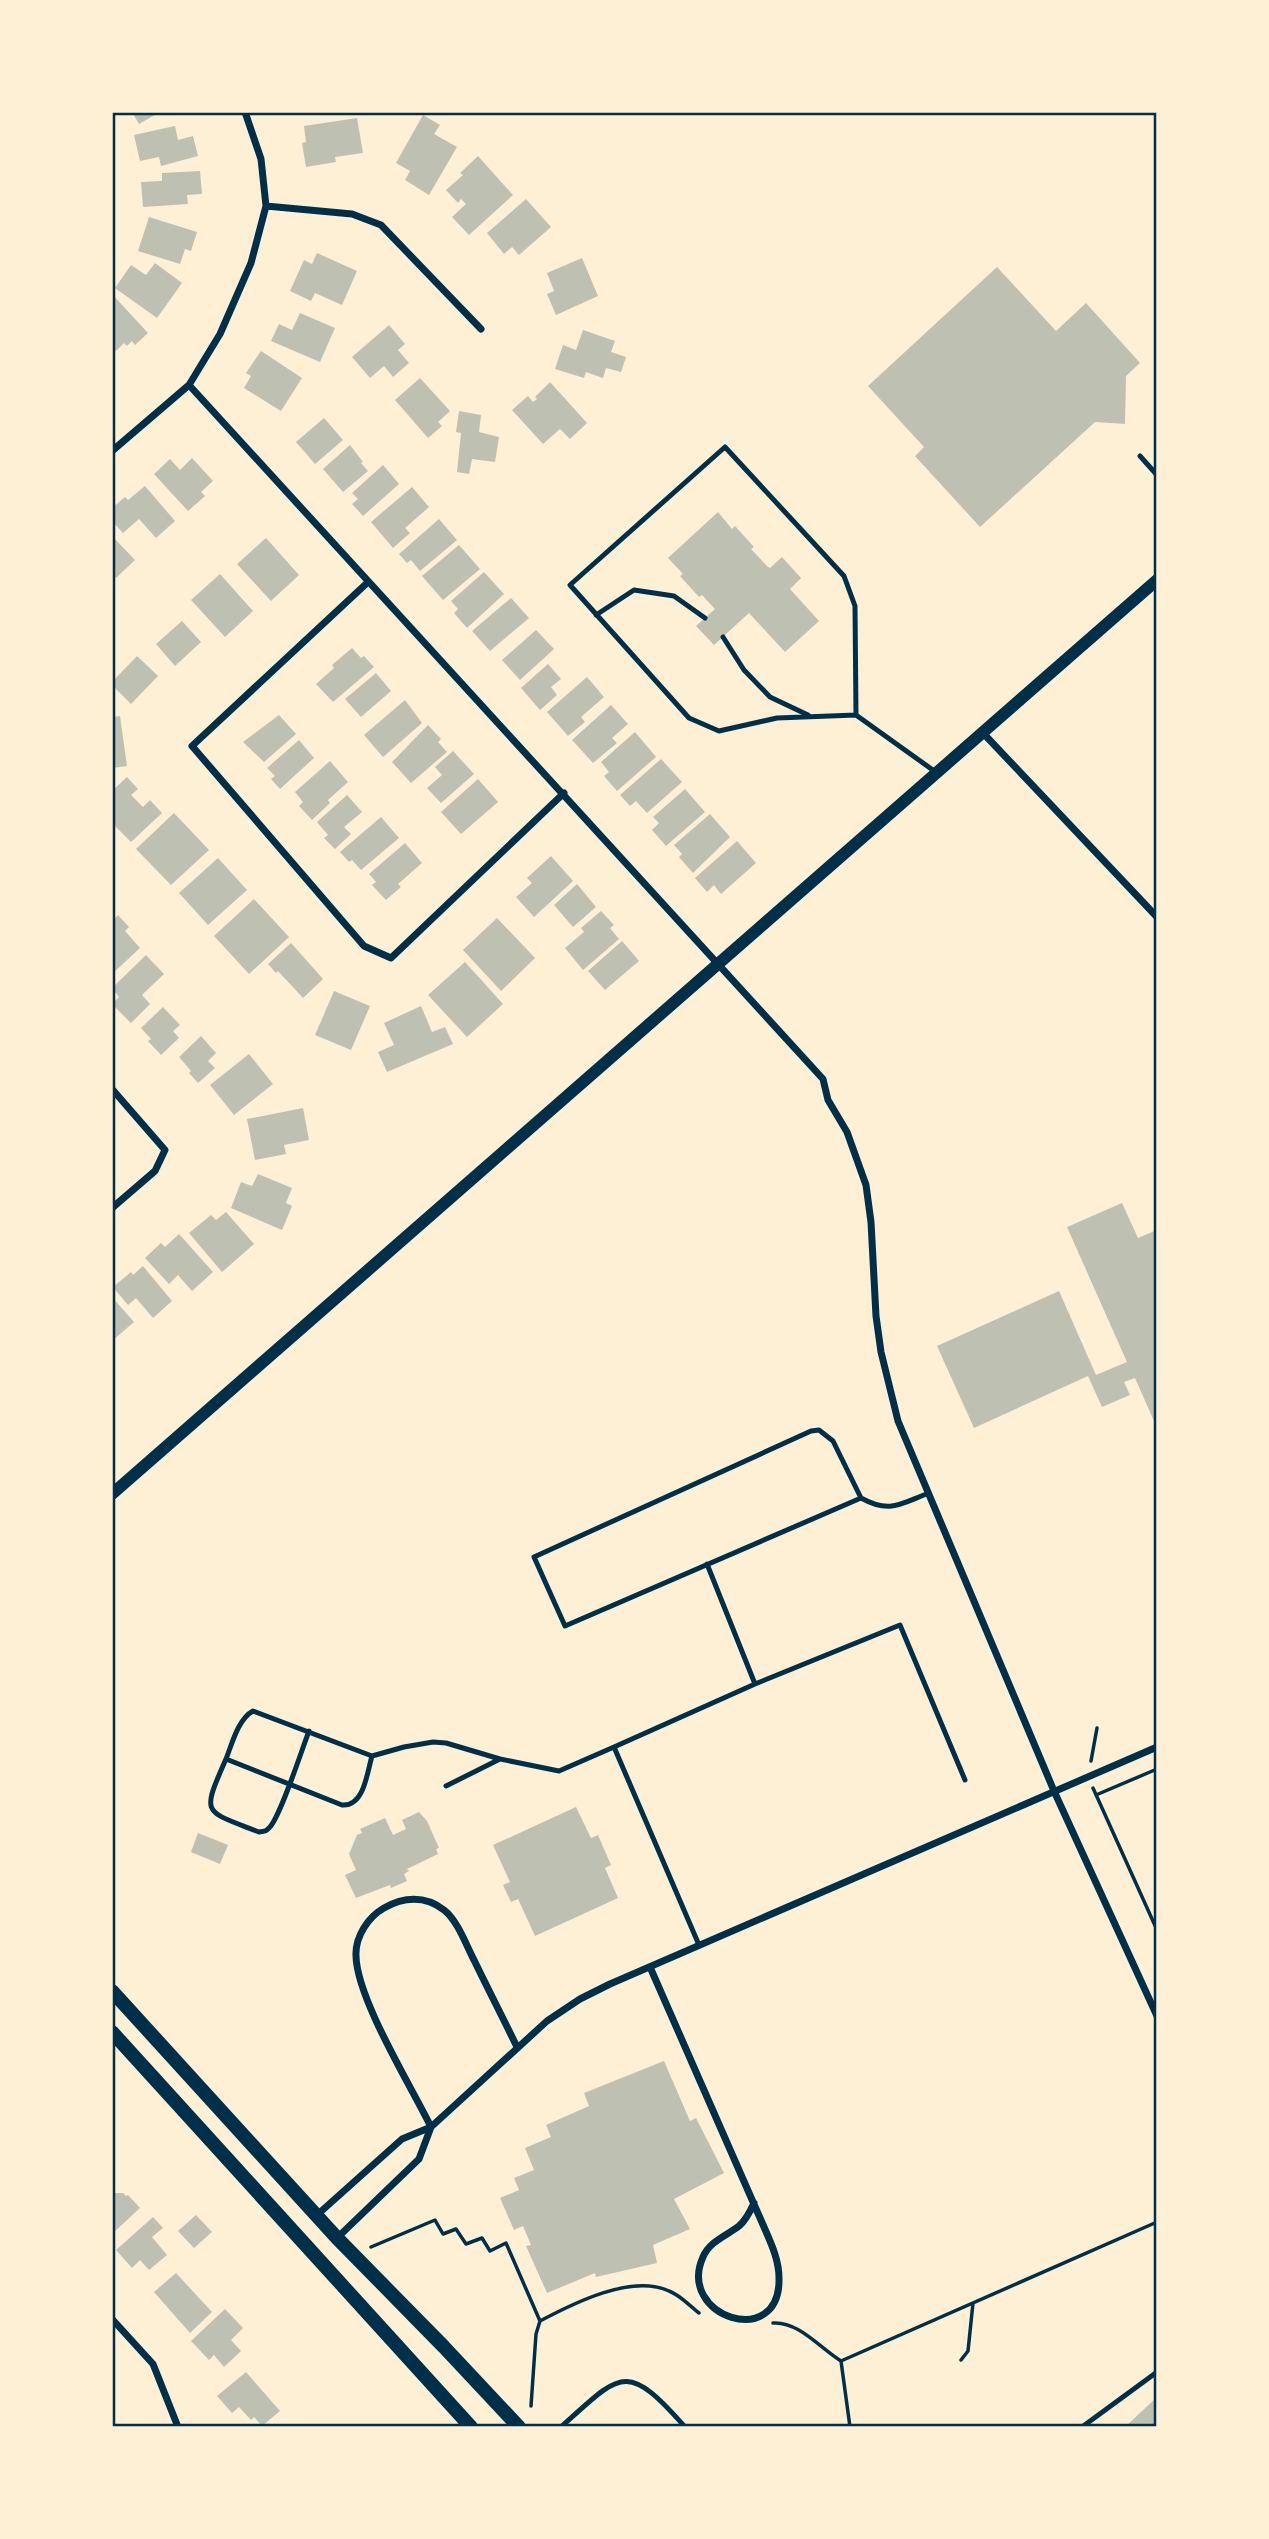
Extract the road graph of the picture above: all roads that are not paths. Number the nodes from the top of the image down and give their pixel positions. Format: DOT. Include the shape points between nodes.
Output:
graph roads {
  1 [pos="245,112"];
  2 [pos="266,206"];
  3 [pos="481,329"];
  4 [pos="189,385"];
  5 [pos="112,451"];
  6 [pos="1140,456"];
  7 [pos="1157,475"];
  8 [pos="1157,580"];
  9 [pos="367,583"];
  10 [pos="596,615"];
  11 [pos="705,618"];
  12 [pos="723,637"];
  13 [pos="856,715"];
  14 [pos="811,717"];
  15 [pos="983,733"];
  16 [pos="937,773"];
  17 [pos="564,793"];
  18 [pos="1157,917"];
  19 [pos="718,964"];
  20 [pos="112,1089"];
  21 [pos="112,1208"];
  22 [pos="929,1493"];
  23 [pos="112,1494"];
  24 [pos="861,1498"];
  25 [pos="706,1564"];
  26 [pos="755,1684"];
  27 [pos="309,1731"];
  28 [pos="614,1747"];
  29 [pos="1157,1747"];
  30 [pos="372,1756"];
  31 [pos="226,1759"];
  32 [pos="500,1759"];
  33 [pos="965,1780"];
  34 [pos="288,1784"];
  35 [pos="446,1786"];
  36 [pos="1054,1791"];
  37 [pos="699,1945"];
  38 [pos="650,1967"];
  39 [pos="112,1992"];
  40 [pos="1157,2016"];
  41 [pos="112,2032"];
  42 [pos="517,2046"];
  43 [pos="432,2127"];
  44 [pos="754,2203"];
  45 [pos="316,2216"];
  46 [pos="337,2238"];
  47 [pos="112,2319"];
  48 [pos="1157,2372"];
  49 [pos="178,2427"];
  50 [pos="471,2427"];
  51 [pos="519,2427"];
  52 [pos="561,2427"];
  53 [pos="685,2427"];
  54 [pos="1082,2427"];
  1 -- 2 [label="street" via="261,159"];
  2 -- 3 [label="street" via="352,214 381,225"];
  2 -- 4 [label="street" via="251,263 220,334"];
  4 -- 5 [label="street"];
  4 -- 9 [label="street"];
  6 -- 7 [label="lane"];
  8 -- 15 [label="street"];
  9 -- 17 [label="street"];
  9 -- 17 [label="street" via="192,746 364,946 391,958"];
  10 -- 11 [label="lane" via="634,590 674,596"];
  10 -- 13 [label="lane" via="570,585 725,447 844,576 855,606"];
  10 -- 14 [label="lane" via="689,718 719,731 777,718"];
  12 -- 14 [label="lane" via="744,670 770,697"];
  13 -- 14 [label="lane"];
  13 -- 16 [label="lane"];
  15 -- 16 [label="street"];
  15 -- 18 [label="street"];
  16 -- 19 [label="street"];
  17 -- 19 [label="street"];
  19 -- 22 [label="street" via="823,1080 828,1100 855,1150 869,1204 876,1316 888,1387"];
  19 -- 23 [label="street"];
  20 -- 21 [label="street" via="165,1150 155,1171"];
  22 -- 24 [label="lane" via="890,1507"];
  22 -- 36 [label="street"];
  24 -- 25 [label="lane"];
  24 -- 25 [label="lane" via="833,1441 819,1430 534,1557 565,1626"];
  25 -- 26 [label="lane"];
  26 -- 28 [label="lane"];
  26 -- 33 [label="lane" via="900,1625"];
  27 -- 30 [label="lane"];
  27 -- 31 [label="lane" via="253,1712 246,1715"];
  27 -- 34 [label="lane"];
  28 -- 32 [label="lane" via="559,1770"];
  28 -- 37 [label="lane"];
  29 -- 36 [label="street"];
  30 -- 32 [label="lane" via="433,1742"];
  30 -- 34 [label="lane" via="360,1795 349,1806"];
  31 -- 34 [label="lane"];
  31 -- 34 [label="lane" via="209,1798 209,1805 220,1817 266,1831"];
  32 -- 35 [label="lane"];
  36 -- 37 [label="street"];
  36 -- 40 [label="street"];
  37 -- 38 [label="street"];
  38 -- 42 [label="street" via="580,1999"];
  38 -- 44 [label="street"];
  39 -- 45 [label="main road"];
  41 -- 50 [label="main road"];
  42 -- 43 [label="street"];
  42 -- 43 [label="street" via="444,1910 424,1900 400,1899 379,1911 361,1931 355,1955 360,1979"];
  43 -- 45 [label="street" via="402,2139"];
  43 -- 46 [label="street" via="419,2159"];
  44 -- 44 [label="street" via="775,2255 778,2298 757,2317 732,2320 706,2299 699,2285 700,2271 712,2244 739,2226"];
  45 -- 46 [label="main road"];
  46 -- 51 [label="main road"];
  47 -- 49 [label="street" via="153,2364"];
  48 -- 54 [label="lane"];
  52 -- 53 [label="lane" via="605,2387 620,2381 640,2384"];
}
